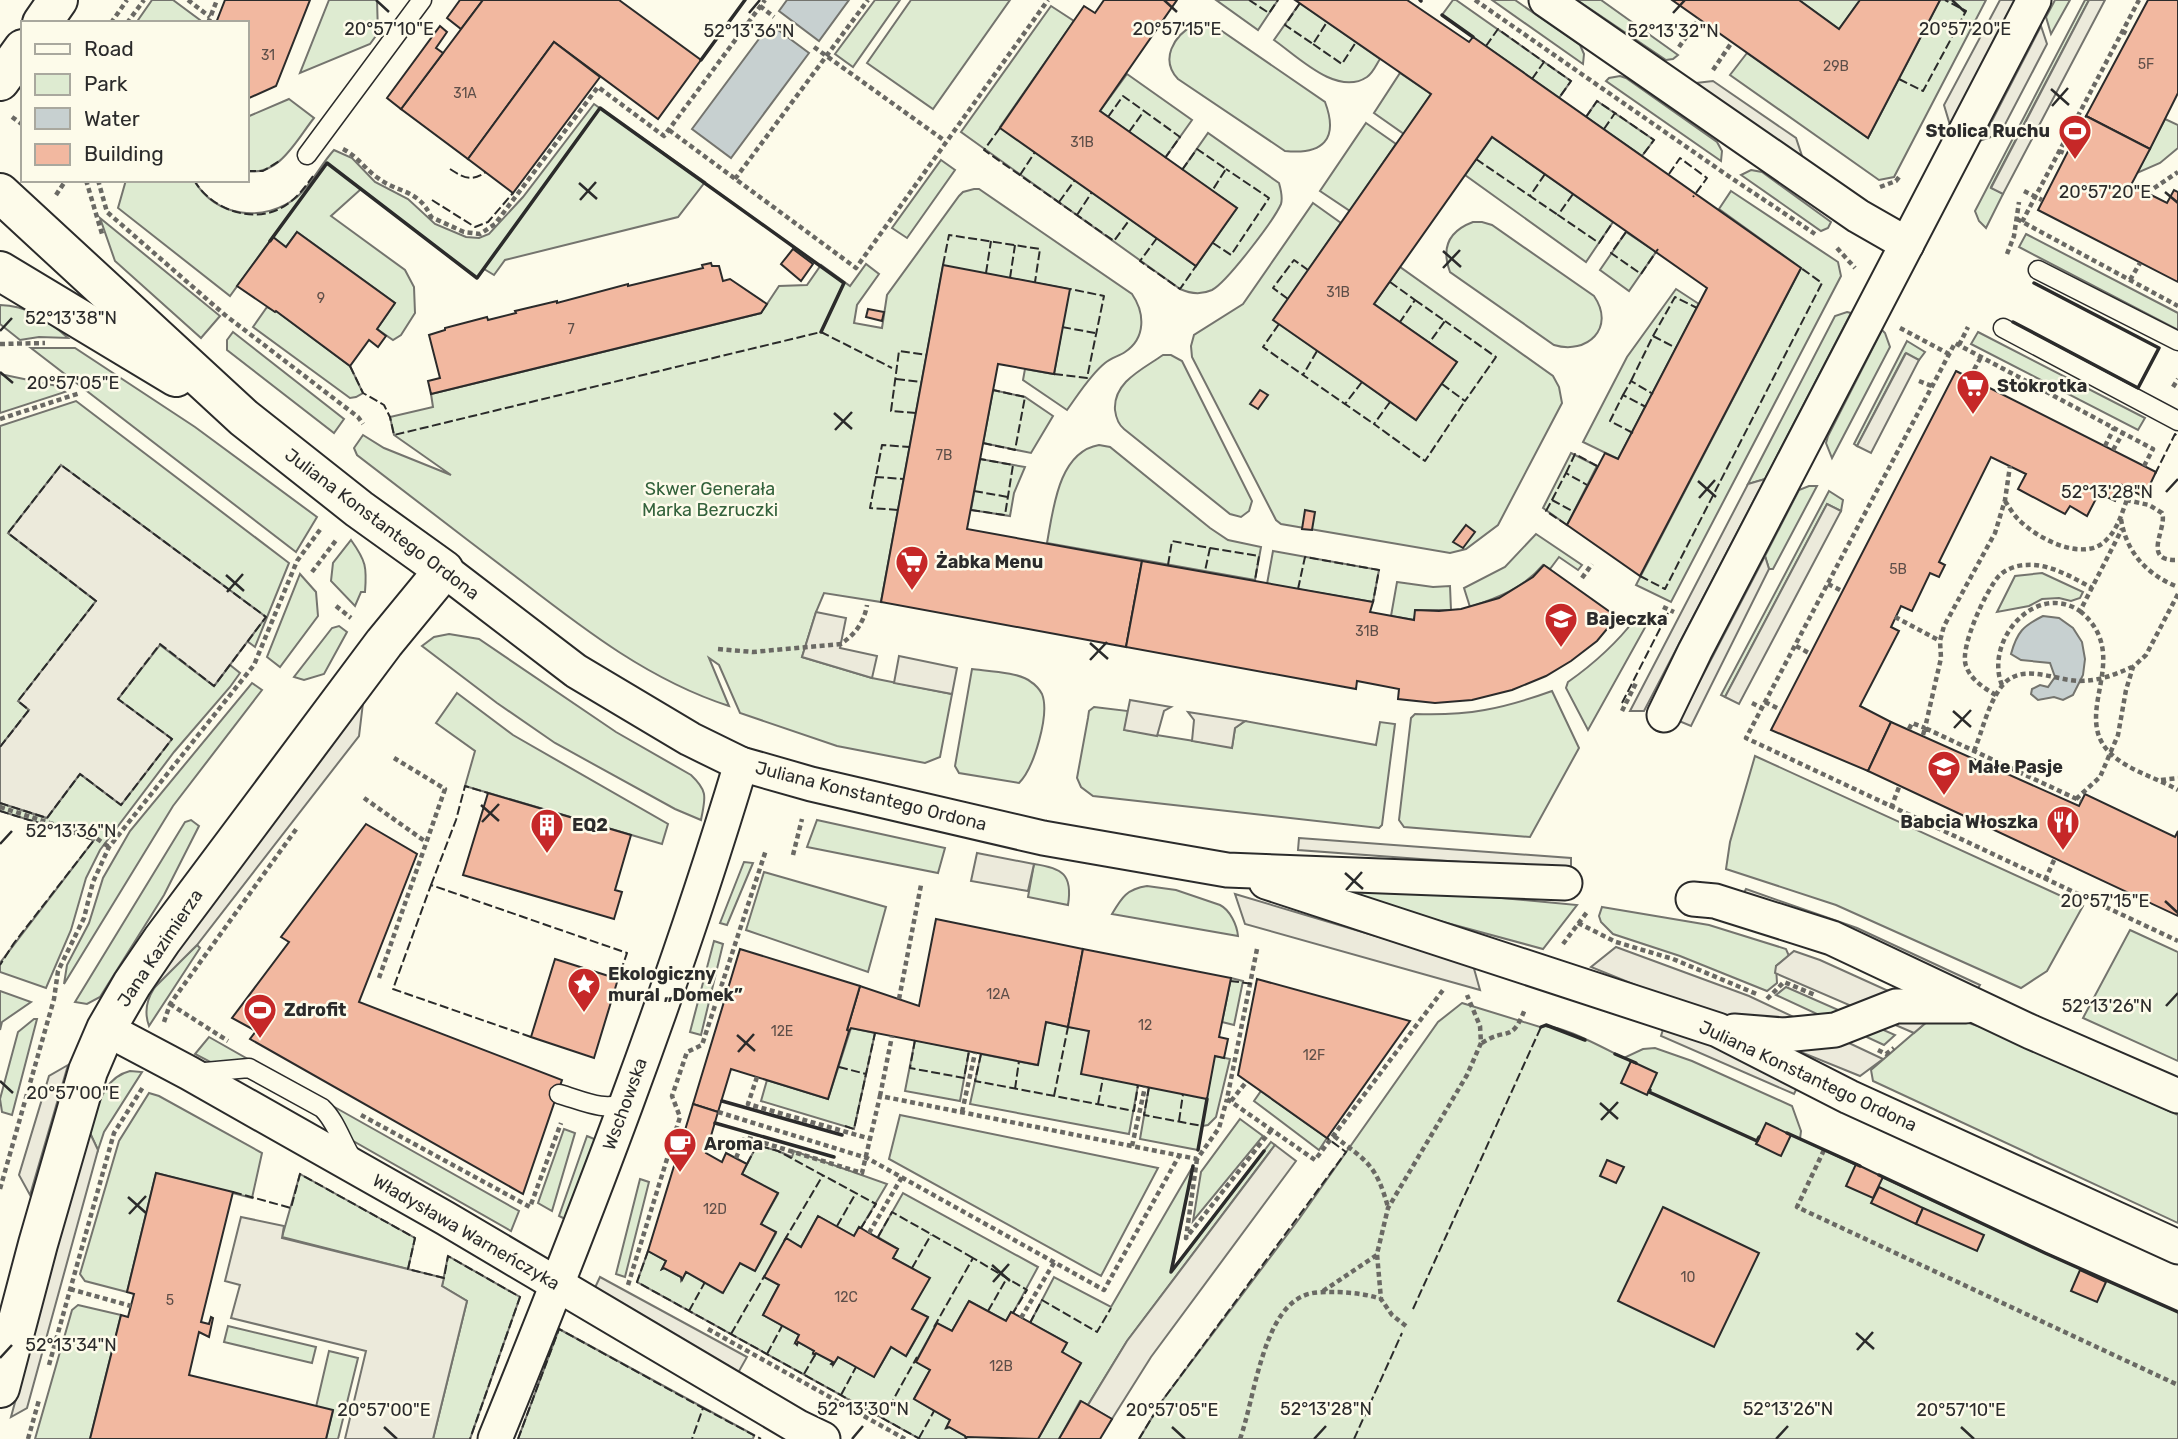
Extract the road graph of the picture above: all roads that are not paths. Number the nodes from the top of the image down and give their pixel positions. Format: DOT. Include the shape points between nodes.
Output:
graph roads {
  1 [pos="58,0"];
  2 [pos="422,0"];
  3 [pos="1546,0"];
  4 [pos="2034,0"];
  5 [pos="43,21"];
  6 [pos="21,52"];
  7 [pos="0,81"];
  8 [pos="307,155"];
  9 [pos="0,192"];
  10 [pos="1906,244"];
  11 [pos="2038,270"];
  12 [pos="0,271"];
  13 [pos="2003,328"];
  14 [pos="2178,341"];
  15 [pos="244,418"];
  16 [pos="2178,421"];
  17 [pos="444,570"];
  18 [pos="1664,715"];
  19 [pos="741,764"];
  20 [pos="1227,870"];
  21 [pos="1564,883"];
  22 [pos="1693,899"];
  23 [pos="1979,1006"];
  24 [pos="106,1029"];
  25 [pos="1718,1030"];
  26 [pos="2178,1096"];
  27 [pos="621,1117"];
  28 [pos="2178,1247"];
  29 [pos="558,1285"];
  30 [pos="0,1388"];
  31 [pos="495,1439"];
  32 [pos="823,1439"];
  1 -- 5 [label="street"];
  2 -- 8 [label="lane"];
  3 -- 10 [label="street" via="1847,209"];
  4 -- 10 [label="street"];
  6 -- 7 [label="street"];
  9 -- 15 [label="street, Juliana Konstantego Ordona"];
  10 -- 18 [label="street"];
  11 -- 14 [label="lane"];
  12 -- 15 [label="street, Juliana Konstantego Ordona"];
  13 -- 16 [label="lane"];
  15 -- 17 [label="street, Juliana Konstantego Ordona"];
  17 -- 19 [label="street, Juliana Konstantego Ordona" via="576,671"];
  17 -- 24 [label="street, Jana Kazimierza" via="209,876 132,984"];
  19 -- 20 [label="street, Juliana Konstantego Ordona" via="1043,838"];
  19 -- 27 [label="street, Wschowska"];
  20 -- 21 [label="street, Juliana Konstantego Ordona"];
  20 -- 25 [label="street, Juliana Konstantego Ordona"];
  22 -- 23 [label="street" via="1715,901 1832,938"];
  23 -- 25 [label="street" via="1896,1006 1835,1030 1784,1035"];
  23 -- 26 [label="street"];
  24 -- 29 [label="street, Władysława Warneńczyka"];
  24 -- 30 [label="street, Jana Kazimierza" via="88,1071"];
  25 -- 28 [label="street, Juliana Konstantego Ordona" via="1849,1097"];
  27 -- 27 [label="lane" via="617,1107 569,1097 603,1116"];
  27 -- 29 [label="street, Wschowska"];
  29 -- 31 [label="street, Wschowska"];
  29 -- 32 [label="street, Władysława Warneńczyka"];
}
